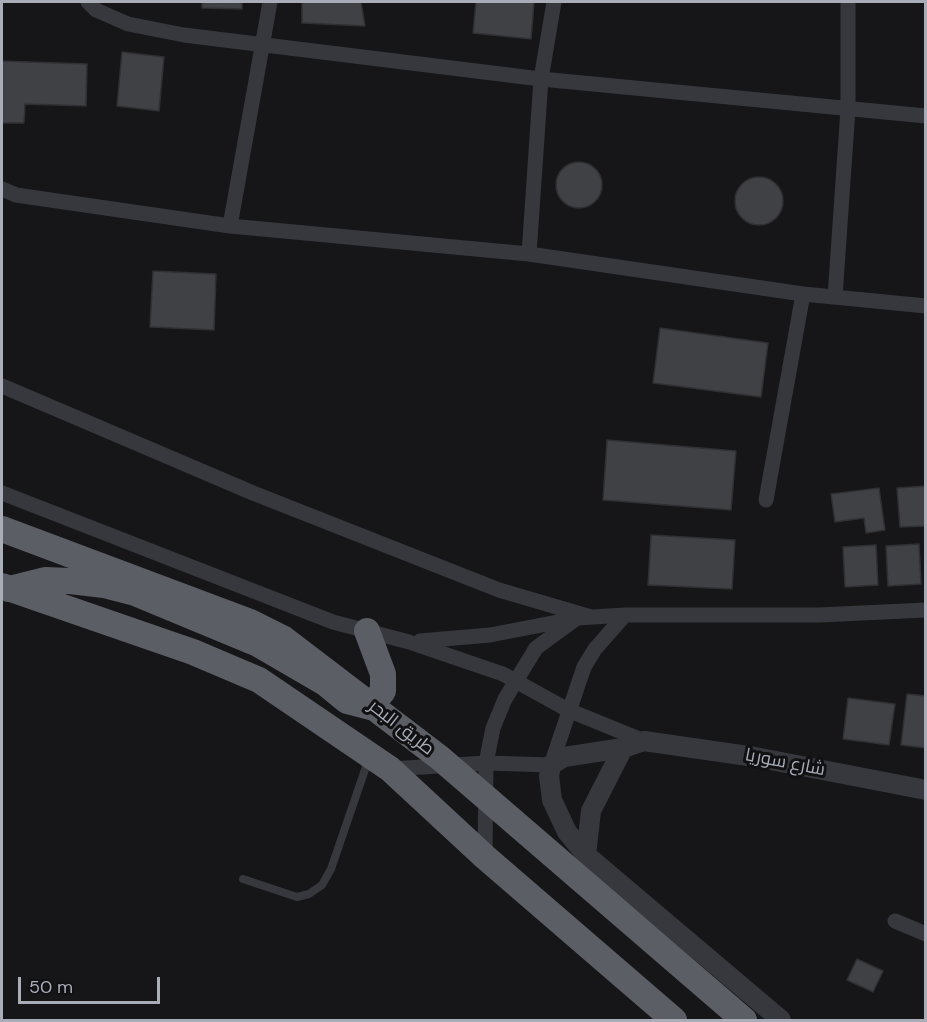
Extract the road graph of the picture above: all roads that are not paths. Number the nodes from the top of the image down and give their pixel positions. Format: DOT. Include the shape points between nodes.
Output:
graph roads {
  1 [pos="88,2"];
  2 [pos="270,2"];
  3 [pos="554,2"];
  4 [pos="848,2"];
  5 [pos="264,44"];
  6 [pos="542,79"];
  7 [pos="848,109"];
  8 [pos="926,116"];
  9 [pos="2,189"];
  10 [pos="230,226"];
  11 [pos="529,254"];
  12 [pos="803,294"];
  13 [pos="836,297"];
  14 [pos="926,306"];
  15 [pos="2,386"];
  16 [pos="2,493"];
  17 [pos="766,500"];
  18 [pos="2,529"];
  19 [pos="5,588"];
  20 [pos="926,610"];
  21 [pos="625,615"];
  22 [pos="584,618"];
  23 [pos="368,631"];
  24 [pos="409,642"];
  25 [pos="516,680"];
  26 [pos="568,710"];
  27 [pos="644,741"];
  28 [pos="623,748"];
  29 [pos="380,761"];
  30 [pos="486,763"];
  31 [pos="551,765"];
  32 [pos="926,790"];
  33 [pos="586,855"];
  34 [pos="485,857"];
  35 [pos="243,879"];
  36 [pos="895,921"];
  37 [pos="926,934"];
  38 [pos="674,1020"];
  39 [pos="744,1020"];
  40 [pos="781,1020"];
  1 -- 5 [label="street" via="96,9 147,28"];
  2 -- 5 [label="street"];
  3 -- 6 [label="street"];
  4 -- 7 [label="street"];
  5 -- 6 [label="street"];
  5 -- 10 [label="street"];
  6 -- 7 [label="street"];
  6 -- 11 [label="street"];
  7 -- 8 [label="street"];
  7 -- 13 [label="street"];
  9 -- 10 [label="street" via="16,195"];
  10 -- 11 [label="street"];
  11 -- 12 [label="street"];
  12 -- 13 [label="street"];
  12 -- 17 [label="street"];
  13 -- 14 [label="street"];
  15 -- 22 [label="street" via="253,493 499,590"];
  16 -- 23 [label="street" via="333,622"];
  18 -- 39 [label="highway, طريق البحر, bridge" via="250,622 301,651 440,758"];
  19 -- 23 [label="highway" via="45,580 104,585 135,593 258,644 325,683 347,701 370,707 383,692 383,674"];
  19 -- 29 [label="highway" via="193,652 259,680"];
  20 -- 21 [label="street" via="819,615"];
  21 -- 22 [label="street"];
  21 -- 26 [label="street" via="584,667"];
  22 -- 24 [label="street" via="490,635"];
  22 -- 25 [label="street" via="542,641"];
  23 -- 24 [label="street"];
  24 -- 25 [label="street"];
  25 -- 26 [label="street"];
  25 -- 30 [label="street" via="493,728"];
  26 -- 27 [label="street"];
  26 -- 31 [label="street"];
  27 -- 28 [label="street"];
  27 -- 32 [label="street, شارع سوريا" via="755,757"];
  28 -- 31 [label="street" via="564,757"];
  28 -- 33 [label="street" via="591,811"];
  29 -- 30 [label="street"];
  29 -- 34 [label="highway"];
  29 -- 35 [label="lane" via="322,885 297,897"];
  30 -- 31 [label="street"];
  30 -- 34 [label="street"];
  31 -- 33 [label="street" via="552,800 567,831"];
  33 -- 40 [label="street"];
  34 -- 38 [label="highway"];
  36 -- 37 [label="street"];
}
